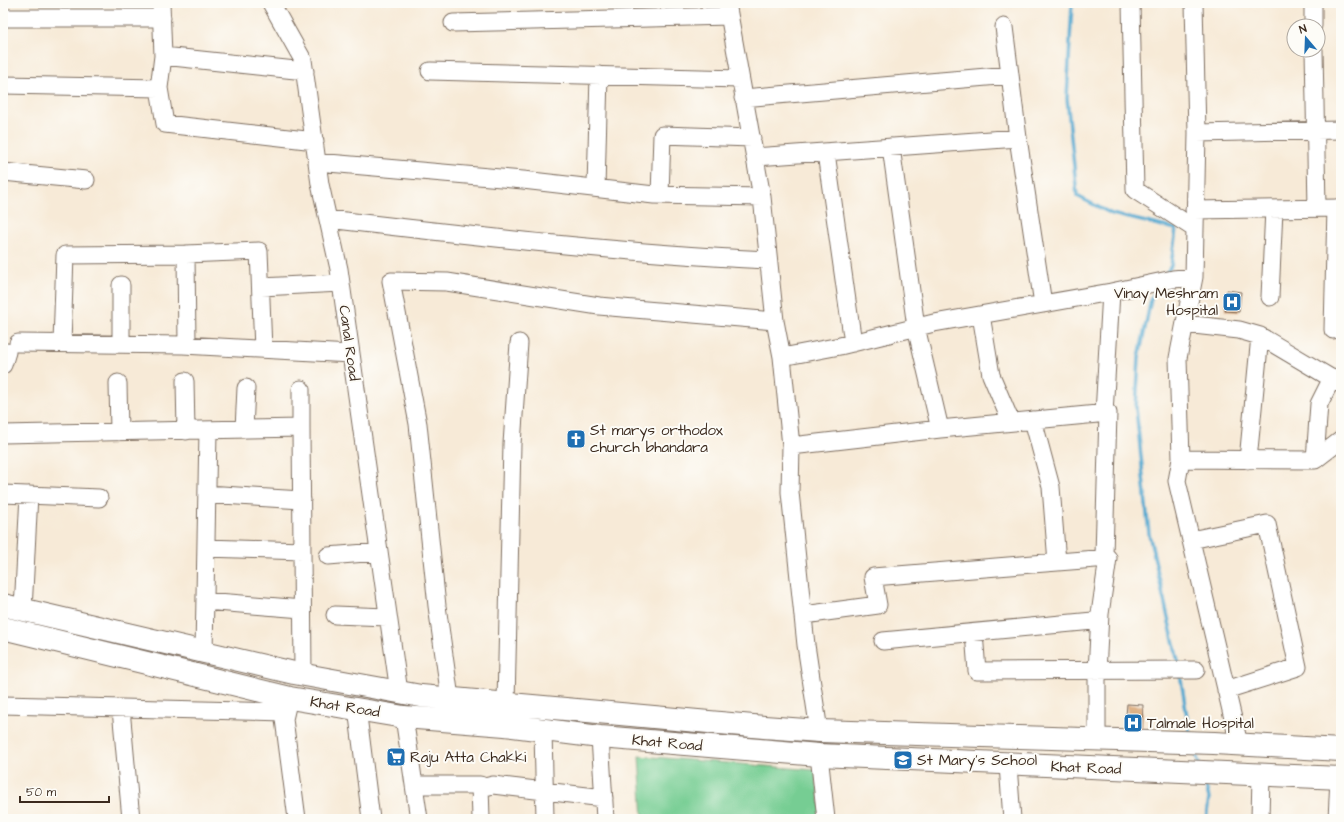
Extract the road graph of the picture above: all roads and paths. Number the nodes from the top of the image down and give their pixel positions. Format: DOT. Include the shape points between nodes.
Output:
graph roads {
  1 [pos="271,3"];
  2 [pos="1132,3"];
  3 [pos="1194,3"];
  4 [pos="1313,3"];
  5 [pos="162,10"];
  6 [pos="728,10"];
  7 [pos="3,18"];
  8 [pos="1313,18"];
  9 [pos="452,23"];
  10 [pos="1004,27"];
  11 [pos="163,56"];
  12 [pos="1314,58"];
  13 [pos="305,71"];
  14 [pos="430,71"];
  15 [pos="1010,74"];
  16 [pos="599,75"];
  17 [pos="740,78"];
  18 [pos="3,85"];
  19 [pos="159,88"];
  20 [pos="743,98"];
  21 [pos="1341,130"];
  22 [pos="1317,131"];
  23 [pos="1197,133"];
  24 [pos="752,138"];
  25 [pos="1018,138"];
  26 [pos="315,141"];
  27 [pos="891,147"];
  28 [pos="826,153"];
  29 [pos="755,157"];
  30 [pos="317,162"];
  31 [pos="3,172"];
  32 [pos="86,180"];
  33 [pos="596,188"];
  34 [pos="660,195"];
  35 [pos="762,197"];
  36 [pos="1316,208"];
  37 [pos="1339,208"];
  38 [pos="1274,209"];
  39 [pos="1194,210"];
  40 [pos="328,219"];
  41 [pos="1195,229"];
  42 [pos="186,254"];
  43 [pos="768,260"];
  44 [pos="1194,277"];
  45 [pos="341,284"];
  46 [pos="121,285"];
  47 [pos="261,287"];
  48 [pos="1111,292"];
  49 [pos="1270,297"];
  50 [pos="1044,304"];
  51 [pos="981,315"];
  52 [pos="775,321"];
  53 [pos="1185,324"];
  54 [pos="916,327"];
  55 [pos="1333,330"];
  56 [pos="1260,336"];
  57 [pos="18,343"];
  58 [pos="62,343"];
  59 [pos="519,343"];
  60 [pos="853,343"];
  61 [pos="121,344"];
  62 [pos="187,345"];
  63 [pos="264,349"];
  64 [pos="3,352"];
  65 [pos="351,354"];
  66 [pos="782,357"];
  67 [pos="3,365"];
  68 [pos="185,380"];
  69 [pos="1336,381"];
  70 [pos="118,383"];
  71 [pos="246,388"];
  72 [pos="301,389"];
  73 [pos="1104,414"];
  74 [pos="1033,420"];
  75 [pos="1011,422"];
  76 [pos="301,428"];
  77 [pos="244,429"];
  78 [pos="940,429"];
  79 [pos="186,430"];
  80 [pos="208,430"];
  81 [pos="119,432"];
  82 [pos="3,434"];
  83 [pos="1341,440"];
  84 [pos="791,446"];
  85 [pos="1181,459"];
  86 [pos="1248,460"];
  87 [pos="1315,460"];
  88 [pos="3,494"];
  89 [pos="207,494"];
  90 [pos="29,495"];
  91 [pos="99,498"];
  92 [pos="302,500"];
  93 [pos="1191,540"];
  94 [pos="206,548"];
  95 [pos="302,551"];
  96 [pos="378,552"];
  97 [pos="328,556"];
  98 [pos="1108,558"];
  99 [pos="1057,562"];
  100 [pos="205,601"];
  101 [pos="13,608"];
  102 [pos="302,609"];
  103 [pos="335,615"];
  104 [pos="804,615"];
  105 [pos="387,617"];
  106 [pos="1099,622"];
  107 [pos="3,628"];
  108 [pos="974,632"];
  109 [pos="883,640"];
  110 [pos="204,652"];
  111 [pos="1196,670"];
  112 [pos="1097,672"];
  113 [pos="303,674"];
  114 [pos="1226,690"];
  115 [pos="399,692"];
  116 [pos="450,698"];
  117 [pos="506,703"];
  118 [pos="3,705"];
  119 [pos="287,705"];
  120 [pos="121,709"];
  121 [pos="357,709"];
  122 [pos="404,717"];
  123 [pos="543,730"];
  124 [pos="819,731"];
  125 [pos="600,737"];
  126 [pos="1097,739"];
  127 [pos="1240,744"];
  128 [pos="1341,750"];
  129 [pos="819,755"];
  130 [pos="1008,765"];
  131 [pos="1261,775"];
  132 [pos="1340,778"];
  133 [pos="414,785"];
  134 [pos="480,785"];
  135 [pos="545,790"];
  136 [pos="604,798"];
  137 [pos="131,819"];
  138 [pos="297,819"];
  139 [pos="371,819"];
  140 [pos="419,819"];
  141 [pos="481,819"];
  142 [pos="546,819"];
  143 [pos="605,819"];
  144 [pos="826,819"];
  145 [pos="1012,819"];
  146 [pos="1260,819"];
  147 [pos="1338,819"];
  1 -- 13 [label="street, Canal Road" via="303,60"];
  2 -- 41 [label="street" via="1135,190"];
  3 -- 23 [label="street"];
  4 -- 8 [label="street"];
  5 -- 7 [label="street"];
  5 -- 11 [label="street"];
  6 -- 9 [label="street"];
  6 -- 17 [label="street"];
  10 -- 15 [label="street"];
  11 -- 13 [label="street"];
  11 -- 19 [label="street"];
  12 -- 22 [label="street"];
  13 -- 26 [label="street, Canal Road"];
  14 -- 16 [label="street"];
  15 -- 20 [label="street"];
  15 -- 25 [label="street"];
  16 -- 17 [label="street"];
  16 -- 33 [label="street"];
  17 -- 20 [label="street"];
  18 -- 19 [label="street"];
  19 -- 26 [label="street" via="165,124"];
  20 -- 24 [label="street"];
  21 -- 22 [label="street"];
  22 -- 23 [label="street"];
  22 -- 36 [label="street"];
  23 -- 39 [label="street"];
  24 -- 29 [label="street"];
  24 -- 34 [label="street" via="662,135"];
  25 -- 27 [label="street"];
  25 -- 50 [label="street"];
  26 -- 30 [label="street, Canal Road"];
  27 -- 28 [label="street"];
  27 -- 54 [label="street"];
  28 -- 29 [label="street"];
  28 -- 60 [label="street"];
  29 -- 35 [label="street"];
  30 -- 33 [label="street"];
  30 -- 40 [label="street, Canal Road"];
  31 -- 32 [label="street"];
  33 -- 34 [label="street"];
  34 -- 35 [label="street"];
  35 -- 43 [label="street"];
  36 -- 37 [label="street"];
  36 -- 38 [label="street"];
  37 -- 55 [label="street"];
  38 -- 39 [label="street"];
  38 -- 49 [label="street"];
  39 -- 41 [label="street"];
  40 -- 43 [label="street" via="586,247"];
  40 -- 45 [label="street, Canal Road"];
  41 -- 44 [label="street"];
  42 -- 47 [label="street" via="259,250"];
  42 -- 58 [label="street" via="65,255"];
  42 -- 62 [label="street"];
  43 -- 52 [label="street"];
  44 -- 48 [label="street"];
  44 -- 53 [label="street"];
  45 -- 47 [label="street"];
  45 -- 65 [label="street, Canal Road"];
  46 -- 61 [label="street"];
  47 -- 63 [label="street"];
  48 -- 50 [label="street"];
  48 -- 73 [label="street"];
  50 -- 51 [label="street"];
  51 -- 54 [label="street"];
  51 -- 75 [label="street" via="991,375"];
  52 -- 66 [label="street"];
  52 -- 116 [label="street" via="599,306 447,282 391,281 418,424 437,606"];
  53 -- 56 [label="street" via="1239,330"];
  53 -- 85 [label="street" via="1178,358"];
  54 -- 60 [label="street"];
  54 -- 78 [label="street"];
  56 -- 69 [label="street"];
  56 -- 86 [label="street"];
  57 -- 58 [label="street"];
  58 -- 61 [label="street"];
  59 -- 117 [label="street" via="512,444"];
  60 -- 66 [label="street"];
  61 -- 62 [label="street"];
  62 -- 63 [label="street"];
  63 -- 65 [label="street"];
  64 -- 67 [label="street" via="7,352"];
  65 -- 96 [label="street, Canal Road"];
  66 -- 84 [label="street"];
  68 -- 79 [label="street"];
  69 -- 87 [label="street" via="1319,404"];
  70 -- 81 [label="street"];
  71 -- 77 [label="street"];
  72 -- 76 [label="street"];
  73 -- 74 [label="street"];
  73 -- 98 [label="street" via="1108,414 1104,555"];
  74 -- 75 [label="street"];
  74 -- 99 [label="street" via="1051,487"];
  75 -- 78 [label="street"];
  76 -- 77 [label="street"];
  76 -- 92 [label="street"];
  77 -- 80 [label="street"];
  78 -- 84 [label="street"];
  79 -- 80 [label="street"];
  79 -- 81 [label="street"];
  80 -- 89 [label="street"];
  81 -- 82 [label="street"];
  83 -- 87 [label="street"];
  84 -- 104 [label="street" via="790,492"];
  85 -- 86 [label="street"];
  85 -- 93 [label="street" via="1177,481"];
  86 -- 87 [label="street"];
  88 -- 90 [label="street"];
  89 -- 92 [label="street"];
  89 -- 94 [label="street"];
  90 -- 91 [label="street"];
  90 -- 101 [label="street"];
  92 -- 95 [label="street"];
  93 -- 114 [label="street"];
  93 -- 114 [label="street" via="1267,524 1298,667"];
  94 -- 95 [label="street"];
  94 -- 100 [label="street"];
  95 -- 102 [label="street"];
  96 -- 97 [label="street"];
  96 -- 105 [label="street, Canal Road"];
  98 -- 99 [label="street"];
  98 -- 106 [label="street"];
  99 -- 104 [label="street" via="873,577 878,605"];
  100 -- 102 [label="street"];
  100 -- 110 [label="street"];
  101 -- 110 [label="highway, Khat Road"];
  102 -- 113 [label="street"];
  103 -- 105 [label="street"];
  104 -- 124 [label="street"];
  105 -- 115 [label="street, Canal Road"];
  106 -- 108 [label="street"];
  106 -- 112 [label="street"];
  107 -- 119 [label="highway, Khat Road"];
  108 -- 109 [label="street"];
  108 -- 112 [label="street" via="977,671"];
  110 -- 113 [label="highway, Khat Road"];
  111 -- 112 [label="street"];
  112 -- 126 [label="street"];
  113 -- 115 [label="highway, Khat Road"];
  114 -- 127 [label="street"];
  115 -- 116 [label="highway, Khat Road"];
  115 -- 122 [label="highway"];
  116 -- 117 [label="highway, Khat Road"];
  117 -- 124 [label="highway, Khat Road"];
  118 -- 120 [label="street"];
  119 -- 120 [label="street"];
  119 -- 121 [label="highway, Khat Road"];
  119 -- 138 [label="street" via="284,718"];
  120 -- 137 [label="street"];
  121 -- 122 [label="highway, Khat Road"];
  121 -- 139 [label="street"];
  122 -- 123 [label="highway, Khat Road"];
  122 -- 133 [label="street"];
  123 -- 125 [label="highway, Khat Road"];
  123 -- 135 [label="street"];
  124 -- 126 [label="highway, Khat Road"];
  124 -- 129 [label="highway"];
  125 -- 129 [label="highway, Khat Road"];
  125 -- 136 [label="street"];
  126 -- 127 [label="highway, Khat Road"];
  127 -- 128 [label="highway, Khat Road"];
  129 -- 130 [label="highway, Khat Road"];
  129 -- 144 [label="street"];
  130 -- 131 [label="highway, Khat Road"];
  130 -- 145 [label="street"];
  131 -- 132 [label="highway, Khat Road"];
  131 -- 146 [label="street"];
  132 -- 147 [label="street"];
  133 -- 134 [label="street"];
  133 -- 140 [label="street"];
  134 -- 135 [label="street"];
  134 -- 141 [label="street"];
  135 -- 136 [label="street"];
  135 -- 142 [label="street"];
  136 -- 143 [label="street"];
}
